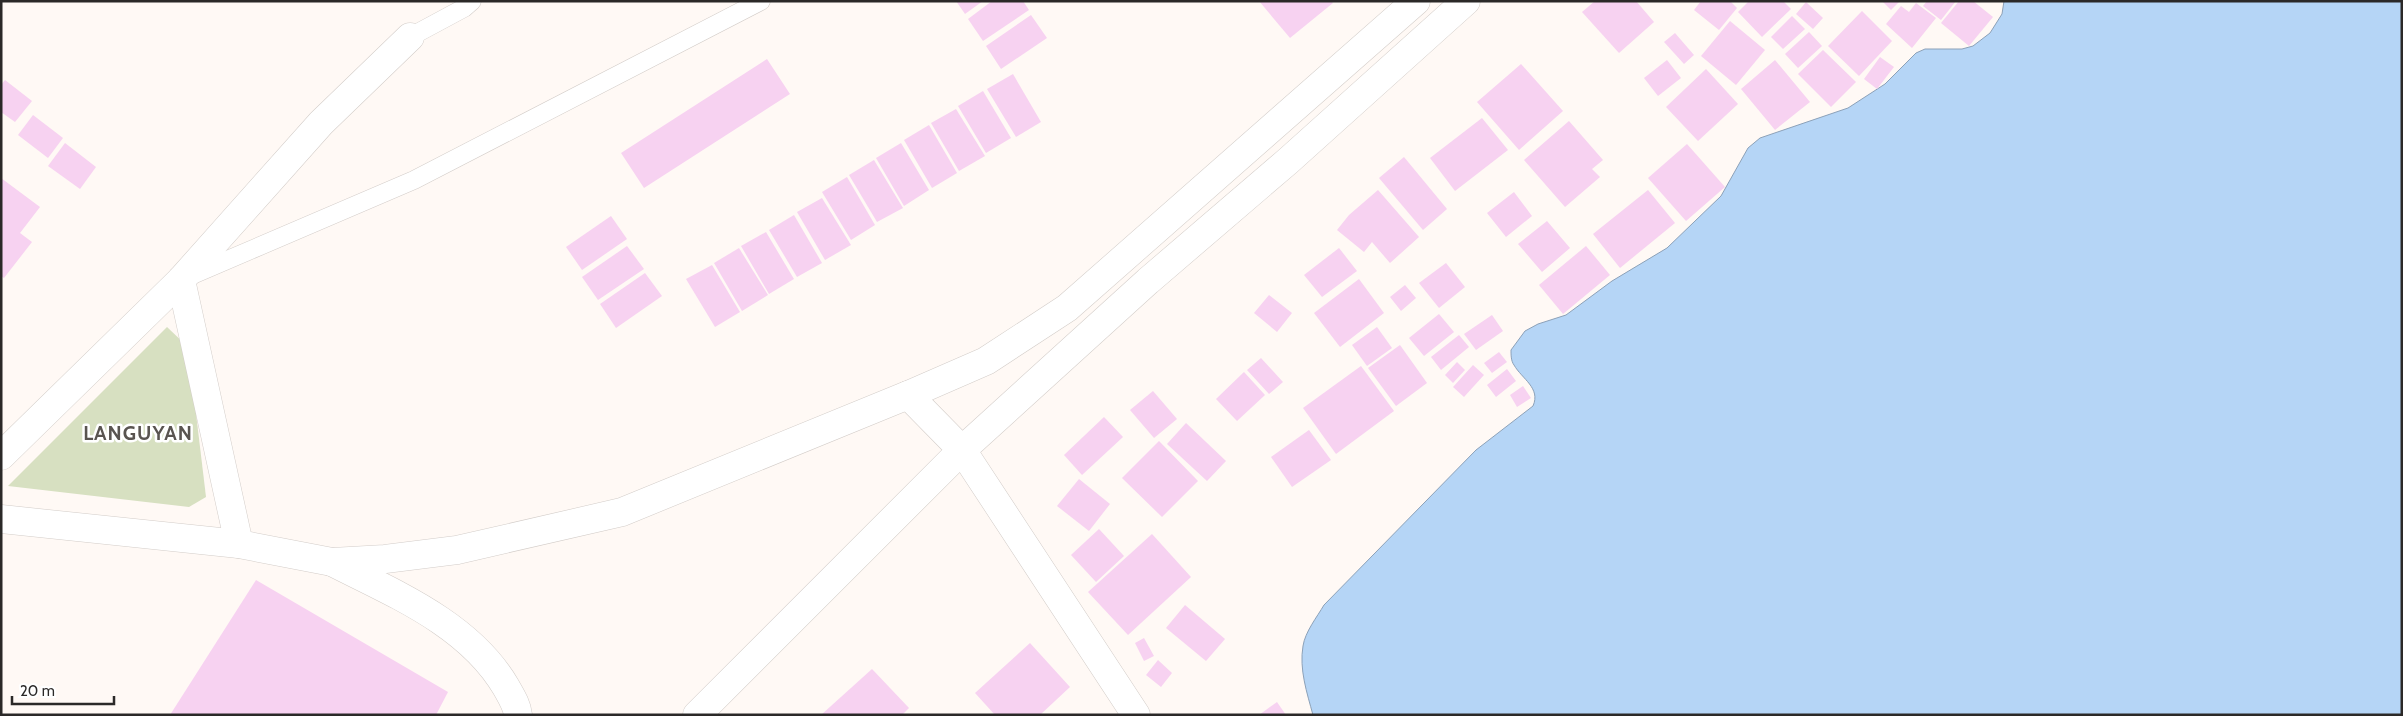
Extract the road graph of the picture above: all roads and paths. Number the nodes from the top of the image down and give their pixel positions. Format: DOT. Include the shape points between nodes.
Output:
graph roads {
  1 [pos="472,1"];
  2 [pos="762,1"];
  3 [pos="1416,1"];
  4 [pos="1466,1"];
  5 [pos="410,36"];
  6 [pos="181,280"];
  7 [pos="1067,308"];
  8 [pos="1089,334"];
  9 [pos="908,395"];
  10 [pos="962,450"];
  11 [pos="1,456"];
  12 [pos="1,519"];
  13 [pos="239,544"];
  14 [pos="332,562"];
  15 [pos="518,715"];
  16 [pos="697,715"];
  17 [pos="1136,715"];
  1 -- 5 [label="lane"];
  2 -- 6 [label="lane" via="414,180"];
  3 -- 7 [label="street"];
  4 -- 8 [label="street" via="1288,162"];
  5 -- 6 [label="street" via="321,123"];
  6 -- 11 [label="street"];
  6 -- 13 [label="street"];
  7 -- 8 [label="street"];
  7 -- 9 [label="street" via="986,361"];
  8 -- 10 [label="street"];
  9 -- 10 [label="street"];
  9 -- 14 [label="street" via="622,512 457,550"];
  10 -- 16 [label="street"];
  10 -- 17 [label="street"];
  12 -- 13 [label="street"];
  13 -- 14 [label="street"];
  14 -- 15 [label="street" via="400,596 473,644 497,673"];
}
